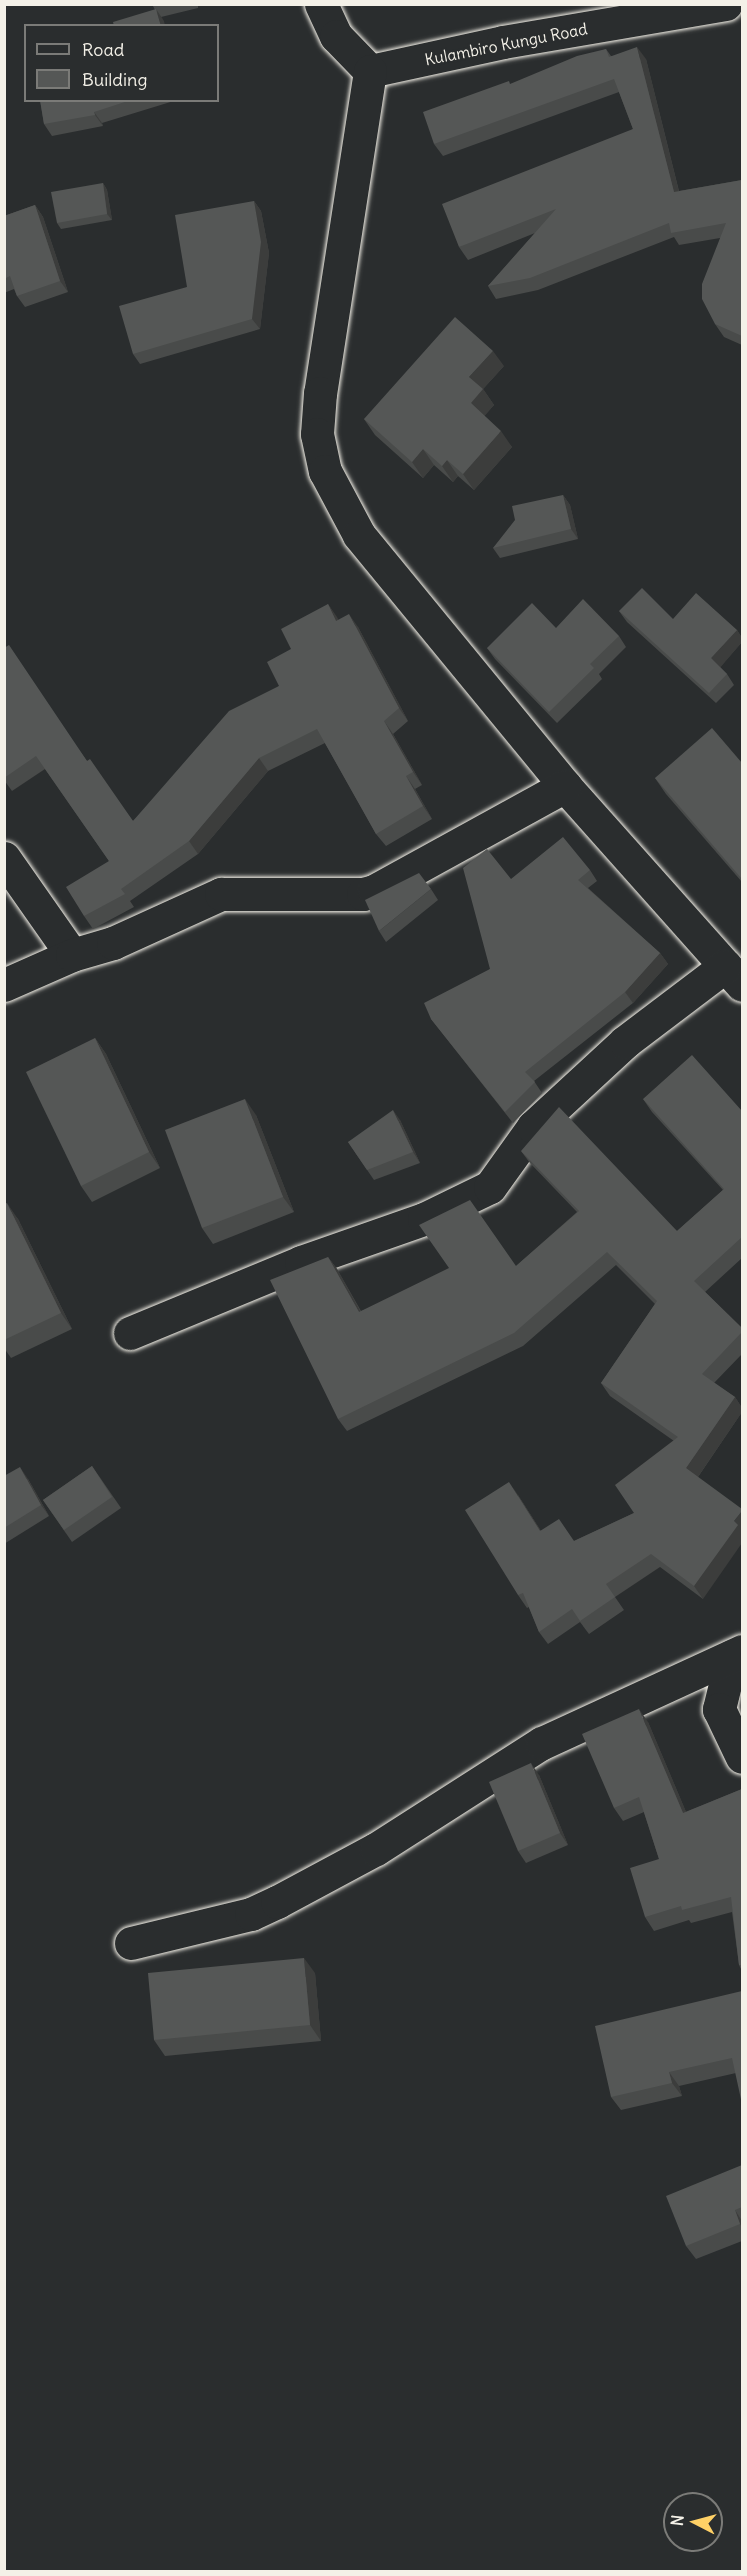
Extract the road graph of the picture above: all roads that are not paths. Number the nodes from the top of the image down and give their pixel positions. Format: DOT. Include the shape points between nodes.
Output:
graph roads {
  1 [pos="321,4"];
  2 [pos="726,4"];
  3 [pos="370,71"];
  4 [pos="565,786"];
  5 [pos="4,858"];
  6 [pos="72,955"];
  7 [pos="734,976"];
  8 [pos="4,985"];
  9 [pos="130,1333"];
  10 [pos="737,1654"];
  11 [pos="742,1758"];
  12 [pos="131,1943"];
  1 -- 3 [label="street" via="336,36"];
  2 -- 3 [label="street, Kulambiro Kungu Road" via="503,42"];
  3 -- 4 [label="street" via="320,393 317,434 325,471 359,535"];
  4 -- 6 [label="street" via="363,894 221,894 113,943"];
  4 -- 7 [label="street"];
  5 -- 6 [label="street"];
  6 -- 8 [label="street"];
  7 -- 9 [label="street" via="625,1042 533,1127 490,1187 424,1219 301,1262"];
  10 -- 11 [label="street" via="719,1709"];
  10 -- 12 [label="street" via="542,1743 376,1849 277,1902 251,1914"];
}
